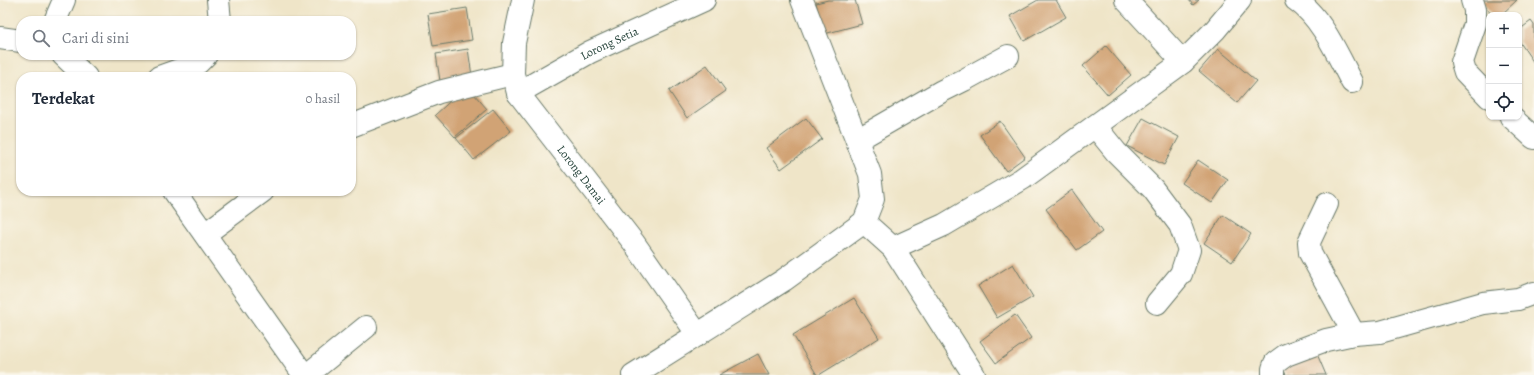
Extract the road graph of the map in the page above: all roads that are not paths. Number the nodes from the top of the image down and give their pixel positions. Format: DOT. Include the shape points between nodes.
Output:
graph roads {
  1 [pos="64,0"];
  2 [pos="218,0"];
  3 [pos="523,0"];
  4 [pos="704,0"];
  5 [pos="802,0"];
  6 [pos="1126,0"];
  7 [pos="1240,0"];
  8 [pos="1296,0"];
  9 [pos="1472,0"];
  10 [pos="57,16"];
  11 [pos="220,16"];
  12 [pos="0,38"];
  13 [pos="16,40"];
  14 [pos="1008,56"];
  15 [pos="68,60"];
  16 [pos="201,60"];
  17 [pos="1183,62"];
  18 [pos="81,72"];
  19 [pos="173,72"];
  20 [pos="1352,82"];
  21 [pos="515,84"];
  22 [pos="1486,94"];
  23 [pos="1514,120"];
  24 [pos="356,124"];
  25 [pos="1095,126"];
  26 [pos="1534,138"];
  27 [pos="858,140"];
  28 [pos="178,196"];
  29 [pos="256,196"];
  30 [pos="1327,204"];
  31 [pos="864,222"];
  32 [pos="205,234"];
  33 [pos="893,248"];
  34 [pos="1534,293"];
  35 [pos="1157,303"];
  36 [pos="366,327"];
  37 [pos="1354,334"];
  38 [pos="698,335"];
  39 [pos="643,372"];
  40 [pos="304,375"];
  41 [pos="307,375"];
  42 [pos="974,375"];
  43 [pos="1273,375"];
  1 -- 10 [label="street"];
  2 -- 11 [label="street"];
  3 -- 21 [label="street" via="514,43"];
  4 -- 21 [label="street, Lorong Setia"];
  5 -- 27 [label="street"];
  6 -- 17 [label="street"];
  7 -- 17 [label="street"];
  8 -- 20 [label="street" via="1324,30"];
  9 -- 22 [label="street" via="1475,24 1462,62 1465,72"];
  12 -- 13 [label="street"];
  14 -- 27 [label="street"];
  15 -- 18 [label="street"];
  16 -- 19 [label="street"];
  17 -- 25 [label="street"];
  21 -- 24 [label="street, Lorong Setia" via="439,92"];
  21 -- 38 [label="street, Lorong Damai" via="634,243"];
  23 -- 26 [label="street"];
  25 -- 33 [label="street" via="1022,179 944,225"];
  25 -- 35 [label="street" via="1116,152 1153,189 1180,225 1188,250 1181,274"];
  27 -- 31 [label="street" via="870,174 873,199"];
  28 -- 32 [label="street"];
  29 -- 32 [label="street"];
  30 -- 37 [label="street" via="1309,242 1310,254"];
  31 -- 33 [label="street"];
  31 -- 38 [label="street" via="784,280"];
  32 -- 40 [label="street"];
  33 -- 42 [label="street"];
  34 -- 37 [label="street" via="1518,299 1483,303 1380,332"];
  36 -- 41 [label="street"];
  37 -- 43 [label="street" via="1326,340 1286,355 1275,363"];
  38 -- 39 [label="street"];
}
